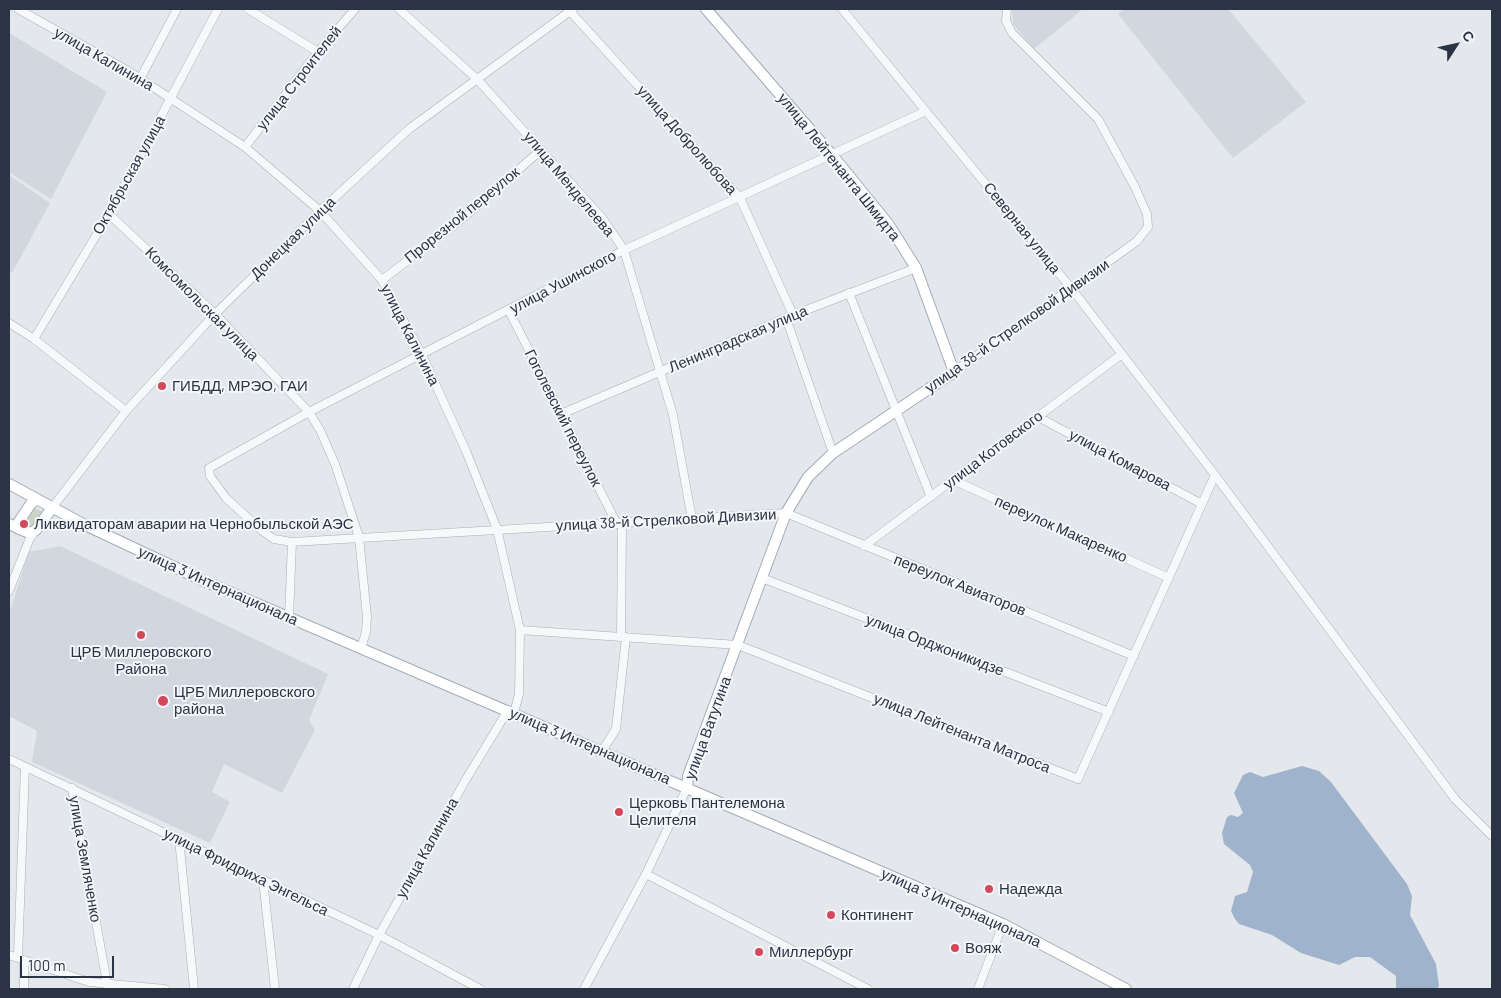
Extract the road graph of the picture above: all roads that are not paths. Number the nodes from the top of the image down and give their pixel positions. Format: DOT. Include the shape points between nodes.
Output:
graph roads {
  1 [pos="18,9"];
  2 [pos="177,9"];
  3 [pos="218,9"];
  4 [pos="248,9"];
  5 [pos="355,9"];
  6 [pos="399,9"];
  7 [pos="706,9"];
  8 [pos="842,9"];
  9 [pos="1007,9"];
  10 [pos="571,10"];
  11 [pos="318,52"];
  12 [pos="140,78"];
  13 [pos="477,79"];
  14 [pos="171,99"];
  15 [pos="926,112"];
  16 [pos="244,147"];
  17 [pos="541,150"];
  18 [pos="834,156"];
  19 [pos="740,198"];
  20 [pos="320,211"];
  21 [pos="109,214"];
  22 [pos="624,250"];
  23 [pos="916,268"];
  24 [pos="382,280"];
  25 [pos="1070,288"];
  26 [pos="849,293"];
  27 [pos="509,311"];
  28 [pos="214,314"];
  29 [pos="789,316"];
  30 [pos="9,323"];
  31 [pos="34,339"];
  32 [pos="1122,354"];
  33 [pos="422,355"];
  34 [pos="661,372"];
  35 [pos="954,372"];
  36 [pos="126,410"];
  37 [pos="896,410"];
  38 [pos="309,412"];
  39 [pos="561,414"];
  40 [pos="1038,417"];
  41 [pos="833,453"];
  42 [pos="1215,475"];
  43 [pos="952,480"];
  44 [pos="9,484"];
  45 [pos="931,497"];
  46 [pos="38,500"];
  47 [pos="1202,504"];
  48 [pos="52,508"];
  49 [pos="786,513"];
  50 [pos="692,519"];
  51 [pos="9,524"];
  52 [pos="620,524"];
  53 [pos="497,529"];
  54 [pos="28,532"];
  55 [pos="359,537"];
  56 [pos="292,542"];
  57 [pos="864,546"];
  58 [pos="762,578"];
  59 [pos="1169,578"];
  60 [pos="9,592"];
  61 [pos="289,618"];
  62 [pos="520,630"];
  63 [pos="623,637"];
  64 [pos="738,645"];
  65 [pos="361,648"];
  66 [pos="1134,656"];
  67 [pos="511,712"];
  68 [pos="1109,712"];
  69 [pos="602,751"];
  70 [pos="9,759"];
  71 [pos="25,766"];
  72 [pos="72,788"];
  73 [pos="687,788"];
  74 [pos="1492,836"];
  75 [pos="179,840"];
  76 [pos="646,874"];
  77 [pos="263,880"];
  78 [pos="1003,924"];
  79 [pos="379,935"];
  80 [pos="9,955"];
  81 [pos="21,959"];
  82 [pos="108,987"];
  83 [pos="24,989"];
  84 [pos="165,989"];
  85 [pos="194,989"];
  86 [pos="275,989"];
  87 [pos="352,989"];
  88 [pos="480,989"];
  89 [pos="584,989"];
  90 [pos="868,989"];
  91 [pos="978,989"];
  92 [pos="1126,989"];
  1 -- 12 [label="street, улица Калинина"];
  2 -- 12 [label="street"];
  3 -- 14 [label="street, Октябрьская улица"];
  4 -- 11 [label="street"];
  5 -- 11 [label="street, улица Строителей"];
  6 -- 13 [label="street, улица Менделеева"];
  7 -- 18 [label="main road, улица Лейтенанта Шмидта"];
  8 -- 15 [label="street, Северная улица"];
  9 -- 25 [label="street, улица 38-й Стрелковой Дивизии" via="1006,20 1017,40 1098,119 1147,214 1148,228 1132,245"];
  10 -- 13 [label="street, Донецкая улица"];
  10 -- 19 [label="street, улица Добролюбова"];
  11 -- 16 [label="street, улица Строителей"];
  12 -- 14 [label="street, улица Калинина"];
  13 -- 17 [label="street, улица Менделеева"];
  13 -- 20 [label="street, Донецкая улица" via="409,129"];
  14 -- 16 [label="street, улица Калинина"];
  14 -- 21 [label="street, Октябрьская улица"];
  15 -- 18 [label="street, улица Ушинского"];
  15 -- 25 [label="street, Северная улица"];
  16 -- 20 [label="street, улица Калинина"];
  17 -- 22 [label="street, улица Менделеева" via="603,219"];
  17 -- 24 [label="street, Прорезной переулок" via="464,218"];
  18 -- 19 [label="street, улица Ушинского"];
  18 -- 23 [label="main road, улица Лейтенанта Шмидта" via="889,225"];
  19 -- 22 [label="street, улица Ушинского"];
  19 -- 29 [label="street, улица Добролюбова"];
  20 -- 24 [label="street, улица Калинина"];
  20 -- 28 [label="street, Донецкая улица"];
  21 -- 28 [label="street, Комсомольская улица"];
  21 -- 31 [label="street, Октябрьская улица"];
  22 -- 27 [label="street, улица Ушинского"];
  22 -- 34 [label="street, улица Менделеева"];
  23 -- 26 [label="street, Ленинградская улица"];
  23 -- 35 [label="main road, улица Лейтенанта Шмидта"];
  24 -- 33 [label="street, улица Калинина"];
  25 -- 32 [label="street, Северная улица"];
  25 -- 35 [label="street, улица 38-й Стрелковой Дивизии"];
  26 -- 29 [label="street, Ленинградская улица"];
  26 -- 37 [label="street"];
  27 -- 33 [label="street, улица Ушинского"];
  27 -- 39 [label="street, Гоголевский переулок"];
  28 -- 36 [label="street, Донецкая улица"];
  28 -- 38 [label="street, Комсомольская улица"];
  29 -- 34 [label="street, Ленинградская улица"];
  29 -- 41 [label="street, улица Добролюбова"];
  30 -- 31 [label="street"];
  31 -- 36 [label="street"];
  32 -- 40 [label="street, улица Котовского"];
  32 -- 42 [label="street, Северная улица"];
  33 -- 38 [label="street, улица Ушинского"];
  33 -- 53 [label="street, улица Калинина"];
  34 -- 39 [label="street, Ленинградская улица"];
  34 -- 50 [label="street, улица Менделеева" via="673,415"];
  35 -- 37 [label="main road, улица 38-й Стрелковой Дивизии"];
  36 -- 48 [label="street, Донецкая улица"];
  37 -- 41 [label="main road, улица 38-й Стрелковой Дивизии"];
  37 -- 45 [label="street"];
  38 -- 55 [label="street, Комсомольская улица" via="335,464"];
  38 -- 56 [label="street, улица Ушинского" via="208,468 226,498 247,518 274,538"];
  39 -- 52 [label="street, Гоголевский переулок"];
  40 -- 43 [label="street, улица Котовского"];
  40 -- 47 [label="street, улица Комарова"];
  41 -- 49 [label="main road, улица 38-й Стрелковой Дивизии" via="808,477"];
  42 -- 47 [label="street, улица Лейтенанта Матроса"];
  42 -- 74 [label="street, Северная улица" via="1455,799"];
  43 -- 45 [label="street, улица Котовского"];
  43 -- 59 [label="street, переулок Макаренко"];
  44 -- 46 [label="main road, улица 3 Интернационала"];
  45 -- 57 [label="street, улица Котовского"];
  46 -- 48 [label="main road, улица 3 Интернационала"];
  46 -- 54 [label="main road" via="32,502 18,523"];
  47 -- 59 [label="street, улица Лейтенанта Матроса"];
  48 -- 54 [label="main road"];
  48 -- 61 [label="main road, улица 3 Интернационала"];
  49 -- 50 [label="street, улица 38-й Стрелковой Дивизии"];
  49 -- 57 [label="street, переулок Авиаторов"];
  49 -- 58 [label="main road, улица Ватутина"];
  50 -- 52 [label="street, улица 38-й Стрелковой Дивизии"];
  51 -- 54 [label="main road"];
  52 -- 53 [label="street, улица 38-й Стрелковой Дивизии"];
  52 -- 63 [label="street, Гоголевский переулок"];
  53 -- 55 [label="street, улица 38-й Стрелковой Дивизии" via="427,536"];
  53 -- 62 [label="street, улица Калинина"];
  54 -- 60 [label="street"];
  55 -- 56 [label="street, улица 38-й Стрелковой Дивизии"];
  55 -- 65 [label="street, Комсомольская улица" via="367,617"];
  56 -- 61 [label="street"];
  57 -- 66 [label="street, переулок Авиаторов"];
  58 -- 64 [label="main road, улица Ватутина"];
  58 -- 68 [label="street, улица Орджоникидзе"];
  59 -- 66 [label="street, улица Лейтенанта Матроса"];
  61 -- 65 [label="main road, улица 3 Интернационала"];
  62 -- 63 [label="street, улица Лейтенанта Матроса"];
  62 -- 67 [label="street, улица Калинина" via="519,694"];
  63 -- 64 [label="street, улица Лейтенанта Матроса"];
  63 -- 69 [label="street, Гоголевский переулок" via="616,729"];
  64 -- 68 [label="street, улица Лейтенанта Матроса" via="1078,779"];
  64 -- 73 [label="main road, улица Ватутина" via="688,776"];
  65 -- 67 [label="main road, улица 3 Интернационала"];
  66 -- 68 [label="street, улица Лейтенанта Матроса"];
  67 -- 69 [label="main road, улица 3 Интернационала"];
  67 -- 79 [label="street, улица Калинина" via="465,781"];
  69 -- 73 [label="main road, улица 3 Интернационала"];
  70 -- 71 [label="street, улица Фридриха Энгельса"];
  71 -- 72 [label="street, улица Фридриха Энгельса"];
  71 -- 81 [label="street"];
  72 -- 75 [label="street, улица Фридриха Энгельса"];
  72 -- 82 [label="street, улица Земляченко"];
  73 -- 76 [label="street, улица Ватутина"];
  73 -- 78 [label="main road, улица 3 Интернационала"];
  75 -- 77 [label="street, улица Фридриха Энгельса"];
  75 -- 85 [label="street"];
  76 -- 89 [label="street, улица Ватутина"];
  76 -- 90 [label="street"];
  77 -- 79 [label="street, улица Фридриха Энгельса"];
  77 -- 86 [label="street"];
  78 -- 91 [label="street"];
  78 -- 92 [label="main road, улица 3 Интернационала"];
  79 -- 87 [label="street, улица Калинина"];
  79 -- 88 [label="street, улица Фридриха Энгельса"];
  80 -- 81 [label="street"];
  81 -- 82 [label="street"];
  81 -- 83 [label="street"];
  82 -- 84 [label="street"];
}
